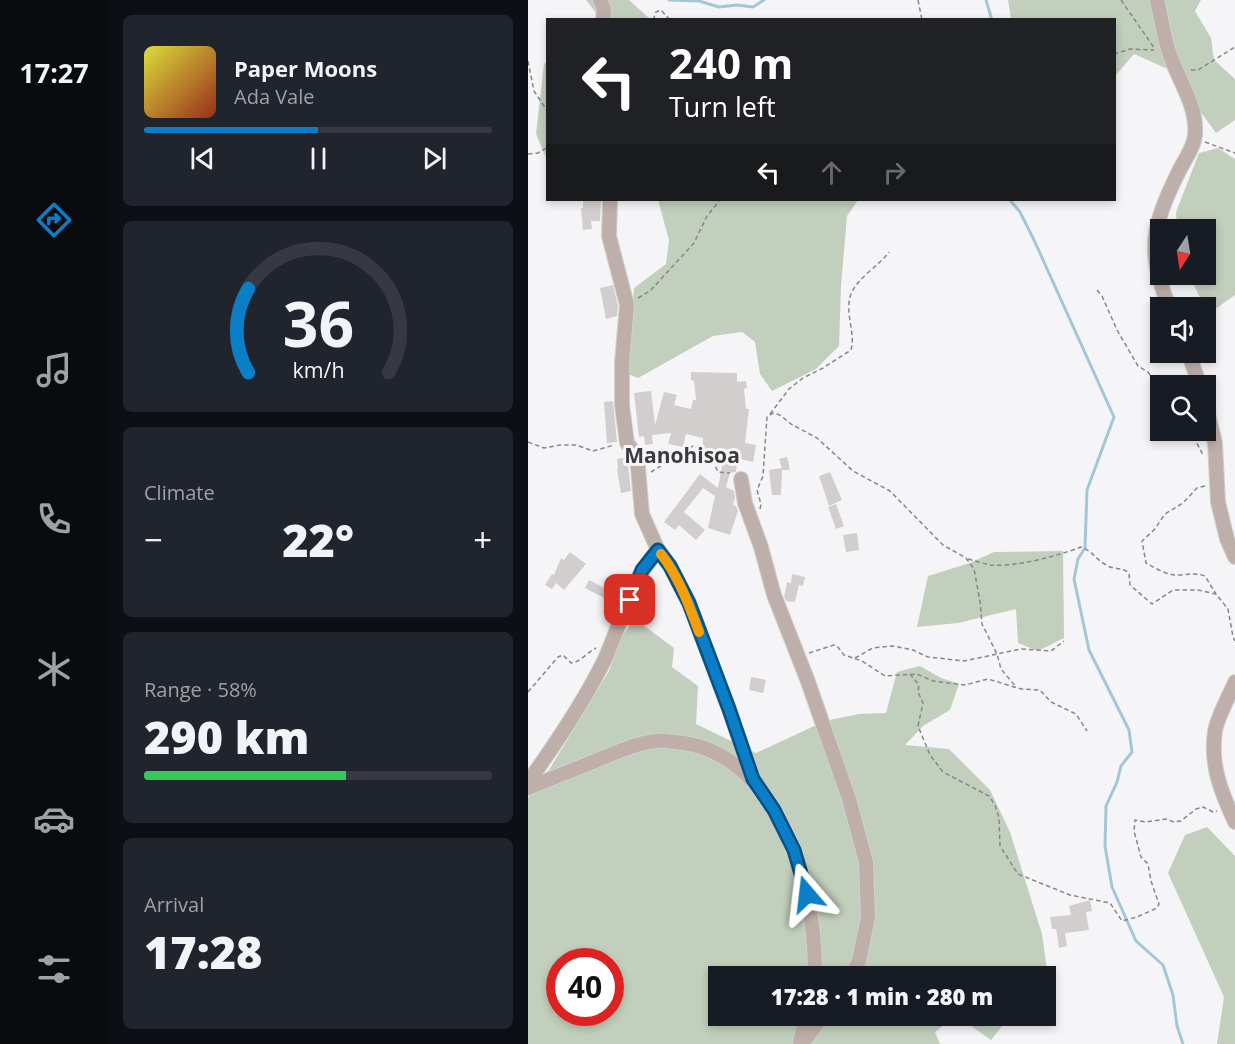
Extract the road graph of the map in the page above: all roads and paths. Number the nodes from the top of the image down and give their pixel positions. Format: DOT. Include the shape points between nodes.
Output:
graph roads {
  1 [pos="600,0"];
  2 [pos="918,0"];
  3 [pos="1121,0"];
  4 [pos="1157,0"];
  5 [pos="603,18"];
  6 [pos="654,18"];
  7 [pos="668,18"];
  8 [pos="922,18"];
  9 [pos="1235,47"];
  10 [pos="1116,53"];
  11 [pos="528,61"];
  12 [pos="1175,68"];
  13 [pos="546,109"];
  14 [pos="1195,138"];
  15 [pos="546,148"];
  16 [pos="1235,153"];
  17 [pos="528,154"];
  18 [pos="610,201"];
  19 [pos="719,201"];
  20 [pos="889,252"];
  21 [pos="1097,290"];
  22 [pos="1164,297"];
  23 [pos="626,316"];
  24 [pos="1150,375"];
  25 [pos="769,414"];
  26 [pos="1196,441"];
  27 [pos="1215,441"];
  28 [pos="528,442"];
  29 [pos="627,443"];
  30 [pos="1203,456"];
  31 [pos="639,476"];
  32 [pos="1216,476"];
  33 [pos="741,479"];
  34 [pos="750,517"];
  35 [pos="658,550"];
  36 [pos="1235,557"];
  37 [pos="966,558"];
  38 [pos="1216,594"];
  39 [pos="1064,641"];
  40 [pos="1235,641"];
  41 [pos="611,644"];
  42 [pos="997,654"];
  43 [pos="799,657"];
  44 [pos="854,658"];
  45 [pos="910,674"];
  46 [pos="1235,682"];
  47 [pos="1016,687"];
  48 [pos="528,692"];
  49 [pos="1087,731"];
  50 [pos="753,779"];
  51 [pos="528,782"];
  52 [pos="528,788"];
  53 [pos="1228,806"];
  54 [pos="1235,822"];
  55 [pos="815,966"];
  56 [pos="856,966"];
  57 [pos="804,1026"];
  58 [pos="815,1026"];
  59 [pos="801,1044"];
  1 -- 5 [label="street"];
  2 -- 8 [label="path"];
  3 -- 10 [label="path" via="1155,50 1130,49"];
  4 -- 12 [label="street"];
  6 -- 7 [label="path" via="661,10"];
  9 -- 12 [label="path" via="1198,70"];
  11 -- 13 [label="path" via="534,91"];
  12 -- 14 [label="street" via="1195,117"];
  14 -- 16 [label="path"];
  14 -- 22 [label="street" via="1160,212 1155,237 1154,261"];
  15 -- 17 [label="path"];
  18 -- 23 [label="street" via="609,236 627,305"];
  19 -- 23 [label="path" via="694,243 651,291 640,296"];
  20 -- 25 [label="path" via="851,292 851,350 803,378"];
  21 -- 24 [label="path" via="1138,366"];
  23 -- 29 [label="street" via="622,405"];
  25 -- 34 [label="path" via="763,476 757,490 761,504"];
  25 -- 37 [label="path" via="780,415 817,438 853,471 890,491 944,545"];
  26 -- 30 [label="path"];
  27 -- 32 [label="street"];
  28 -- 29 [label="path" via="544,448 576,445 592,451"];
  29 -- 31 [label="street" via="637,456"];
  31 -- 33 [label="path" via="656,470 693,446 700,457 714,463 718,472 740,474"];
  31 -- 35 [label="street" via="642,514"];
  32 -- 36 [label="street" via="1218,502"];
  32 -- 38 [label="path" via="1165,514 1142,541 1146,563 1175,575 1194,572 1205,576"];
  33 -- 34 [label="street"];
  34 -- 43 [label="street" via="774,595"];
  35 -- 41 [label="street" via="642,570"];
  35 -- 50 [label="street" via="689,603"];
  37 -- 38 [label="path" via="992,565 1050,557 1081,547 1107,566 1125,569 1130,585 1152,604 1173,590"];
  37 -- 42 [label="path" via="974,570 982,624"];
  38 -- 40 [label="path" via="1228,609"];
  39 -- 42 [label="path" via="1051,651 1021,649"];
  41 -- 48 [label="path" via="587,652 575,663 563,655 558,657"];
  41 -- 51 [label="street" via="571,723"];
  42 -- 44 [label="path" via="964,661 927,657 893,646 873,648"];
  42 -- 47 [label="path" via="1001,669"];
  43 -- 44 [label="path" via="834,645"];
  43 -- 56 [label="street" via="849,799 866,862 868,917"];
  44 -- 45 [label="path" via="885,676"];
  45 -- 47 [label="path" via="965,685 988,679"];
  45 -- 53 [label="path" via="920,685 918,692 923,703 918,726 930,754 943,772 989,796 999,818 1000,846 1018,874 1070,895 1110,903 1122,921 1147,913 1159,904 1148,864 1141,856 1135,820 1174,822 1196,809 1203,807 1213,812"];
  46 -- 53 [label="street" via="1215,729 1214,764"];
  47 -- 49 [label="path" via="1040,690 1051,702 1076,714"];
  50 -- 52 [label="street" via="712,750 697,744 657,740 628,747"];
  50 -- 55 [label="street" via="794,850 807,894"];
  53 -- 54 [label="street"];
  57 -- 59 [label="street"];
  58 -- 59 [label="street"];
}
